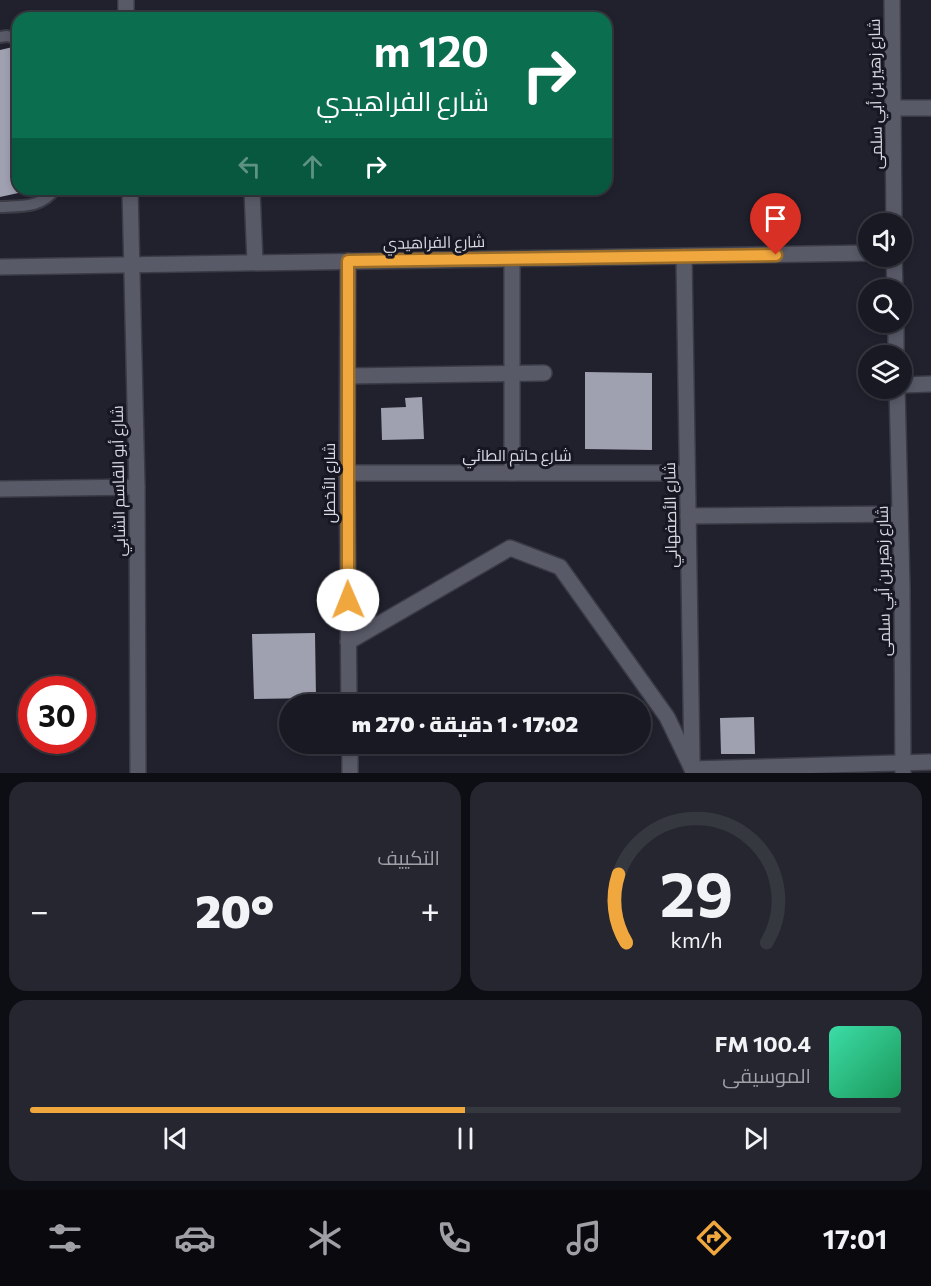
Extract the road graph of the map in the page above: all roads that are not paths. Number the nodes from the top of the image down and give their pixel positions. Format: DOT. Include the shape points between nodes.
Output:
graph roads {
  1 [pos="892,0"];
  2 [pos="893,108"];
  3 [pos="931,108"];
  4 [pos="51,195"];
  5 [pos="130,195"];
  6 [pos="252,195"];
  7 [pos="0,207"];
  8 [pos="894,213"];
  9 [pos="858,253"];
  10 [pos="684,256"];
  11 [pos="512,259"];
  12 [pos="348,261"];
  13 [pos="255,262"];
  14 [pos="132,264"];
  15 [pos="0,267"];
  16 [pos="544,373"];
  17 [pos="512,374"];
  18 [pos="348,376"];
  19 [pos="931,384"];
  20 [pos="912,385"];
  21 [pos="897,399"];
  22 [pos="347,473"];
  23 [pos="512,473"];
  24 [pos="687,473"];
  25 [pos="137,487"];
  26 [pos="0,489"];
  27 [pos="900,514"];
  28 [pos="688,516"];
  29 [pos="348,642"];
  30 [pos="349,694"];
  31 [pos="350,754"];
  32 [pos="931,762"];
  33 [pos="903,768"];
  34 [pos="692,771"];
  35 [pos="138,773"];
  36 [pos="350,773"];
  1 -- 2 [label="street, شارع زهير بن أبي سلمى"];
  2 -- 3 [label="street"];
  2 -- 8 [label="street, شارع زهير بن أبي سلمى"];
  4 -- 7 [label="lane" via="37,204"];
  5 -- 14 [label="street, شارع أبو القاسم الشابي"];
  6 -- 13 [label="street"];
  9 -- 10 [label="street, شارع الفراهيدي"];
  10 -- 11 [label="street, شارع الفراهيدي"];
  10 -- 24 [label="street, شارع الأصفهاني"];
  11 -- 12 [label="street, شارع الفراهيدي"];
  11 -- 17 [label="street"];
  12 -- 13 [label="street, شارع الفراهيدي"];
  12 -- 18 [label="street, شارع الأخطل"];
  13 -- 14 [label="street, شارع الفراهيدي"];
  14 -- 15 [label="street, شارع الفراهيدي"];
  14 -- 25 [label="street, شارع أبو القاسم الشابي"];
  16 -- 17 [label="street"];
  17 -- 18 [label="street"];
  17 -- 23 [label="street"];
  18 -- 22 [label="street, شارع الأخطل"];
  19 -- 20 [label="street"];
  21 -- 27 [label="street, شارع زهير بن أبي سلمى"];
  22 -- 23 [label="street, شارع حاتم الطائي"];
  22 -- 29 [label="street, شارع الأخطل"];
  23 -- 24 [label="street, شارع حاتم الطائي"];
  24 -- 28 [label="street, شارع الأصفهاني"];
  25 -- 26 [label="street"];
  25 -- 35 [label="street, شارع أبو القاسم الشابي"];
  27 -- 28 [label="street"];
  27 -- 33 [label="street, شارع زهير بن أبي سلمى"];
  28 -- 34 [label="street, شارع الأصفهاني"];
  29 -- 30 [label="street, شارع الأخطل"];
  29 -- 34 [label="street" via="510,548 536,557 560,567 667,717"];
  31 -- 36 [label="street"];
  32 -- 33 [label="street"];
  33 -- 34 [label="street"];
}
